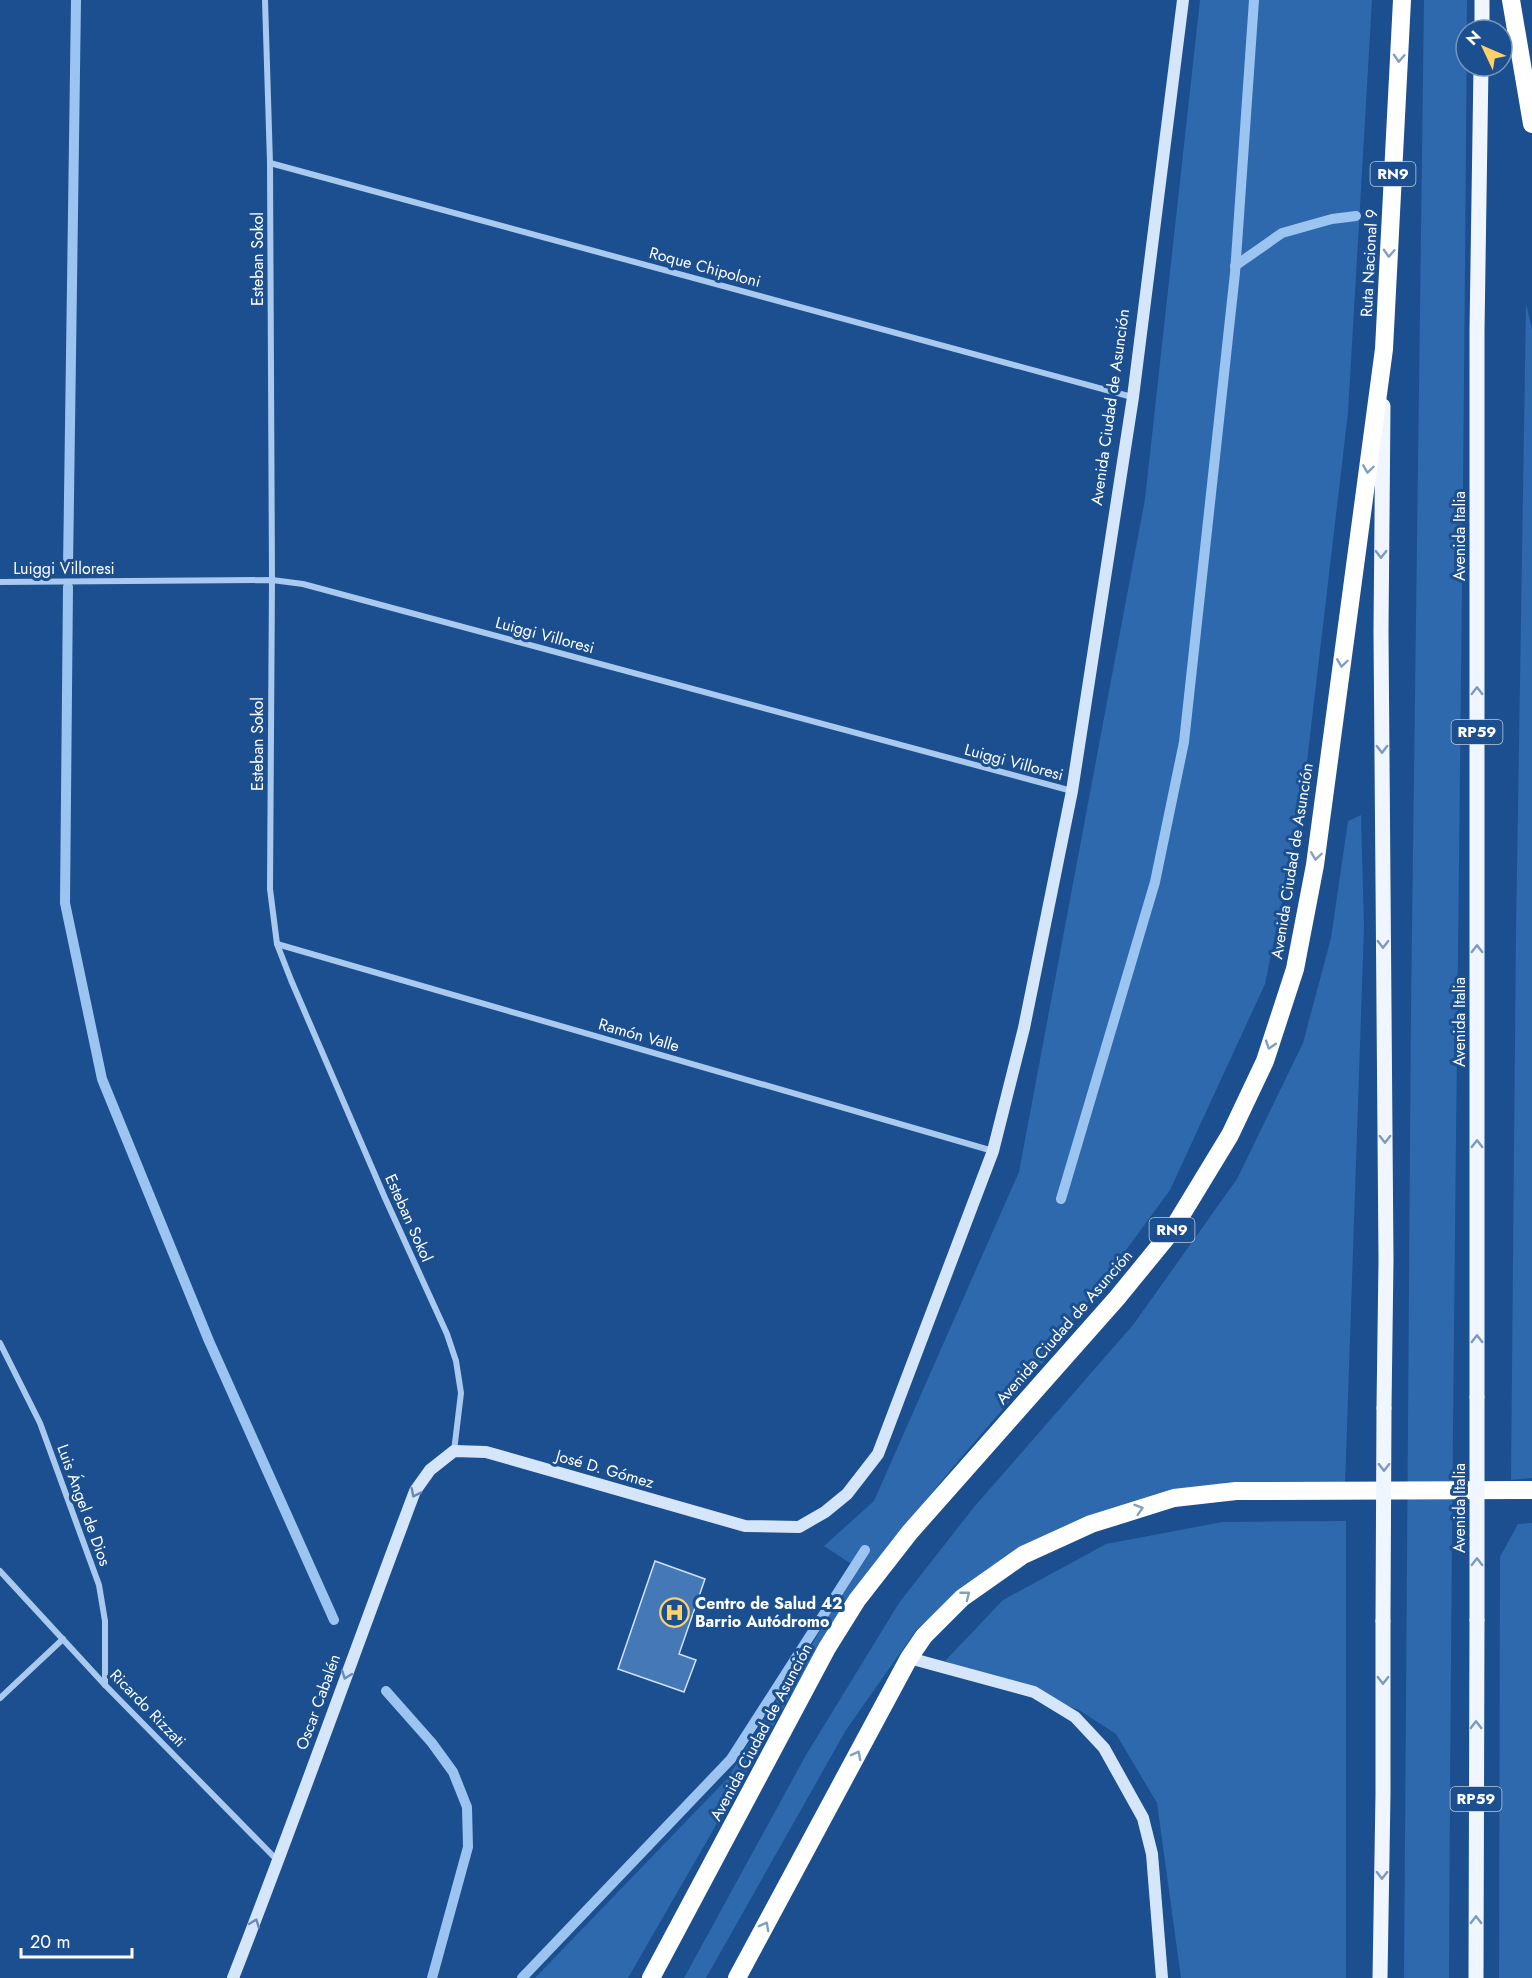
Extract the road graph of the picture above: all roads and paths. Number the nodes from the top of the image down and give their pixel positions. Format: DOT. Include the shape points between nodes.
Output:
graph roads {
  1 [pos="265,0"];
  2 [pos="1182,0"];
  3 [pos="1402,0"];
  4 [pos="1482,0"];
  5 [pos="1511,0"];
  6 [pos="1482,18"];
  7 [pos="1481,78"];
  8 [pos="1532,124"];
  9 [pos="270,163"];
  10 [pos="1384,349"];
  11 [pos="1133,397"];
  12 [pos="272,580"];
  13 [pos="0,582"];
  14 [pos="1072,791"];
  15 [pos="277,944"];
  16 [pos="993,1151"];
  17 [pos="0,1343"];
  18 [pos="454,1451"];
  19 [pos="1532,1490"];
  20 [pos="745,1526"];
  21 [pos="0,1571"];
  22 [pos="63,1639"];
  23 [pos="909,1658"];
  24 [pos="105,1685"];
  25 [pos="0,1698"];
  26 [pos="279,1862"];
  27 [pos="233,1978"];
  28 [pos="651,1978"];
  29 [pos="737,1978"];
  30 [pos="1162,1978"];
  31 [pos="1380,1978"];
  32 [pos="1476,1978"];
  1 -- 9 [label="street, Esteban Sokol"];
  2 -- 11 [label="street, Avenida Ciudad de Asunción"];
  3 -- 10 [label="highway, Ruta Nacional 9 / RN9, one-way"];
  4 -- 6 [label="main road"];
  5 -- 8 [label="highway"];
  32 -- 7 [label="main road, Avenida Italia / RP59, one-way, bridge" via="1477,331"];
  9 -- 11 [label="street, Roque Chipoloni"];
  9 -- 12 [label="street, Esteban Sokol"];
  10 -- 28 [label="highway, Avenida Ciudad de Asunción / RN9, one-way" via="1315,865 1295,969 1265,1061 1230,1135 1172,1232 910,1532 856,1600"];
  10 -- 31 [label="main road, one-way, bridge" via="1381,643 1386,1260"];
  11 -- 14 [label="street, Avenida Ciudad de Asunción"];
  12 -- 13 [label="street, Luiggi Villoresi"];
  12 -- 14 [label="street, Luiggi Villoresi" via="303,584"];
  12 -- 15 [label="street, Esteban Sokol" via="270,890"];
  14 -- 16 [label="street, Avenida Ciudad de Asunción" via="1024,1028"];
  15 -- 16 [label="street, Ramón Valle"];
  15 -- 18 [label="street, Esteban Sokol" via="450,1343 461,1393"];
  16 -- 20 [label="street, Avenida Ciudad de Asunción" via="878,1454 847,1494 799,1527"];
  17 -- 24 [label="street, Luis Ángel de Dios" via="40,1423 99,1585 105,1621"];
  18 -- 20 [label="street, José D. Gómez" via="486,1452"];
  18 -- 26 [label="street, Oscar Cabalén, one-way" via="430,1470 415,1491"];
  23 -- 19 [label="highway, one-way" via="924,1636 962,1598 1023,1555 1091,1524 1174,1498 1236,1491"];
  21 -- 22 [label="street, Ricardo Rizzati"];
  22 -- 24 [label="street, Ricardo Rizzati"];
  22 -- 25 [label="street"];
  29 -- 23 [label="highway, one-way"];
  23 -- 30 [label="street" via="1034,1692 1076,1717 1104,1748 1143,1818 1152,1854"];
  24 -- 26 [label="street, Ricardo Rizzati"];
  27 -- 26 [label="street, Oscar Cabalén, one-way"];
}
